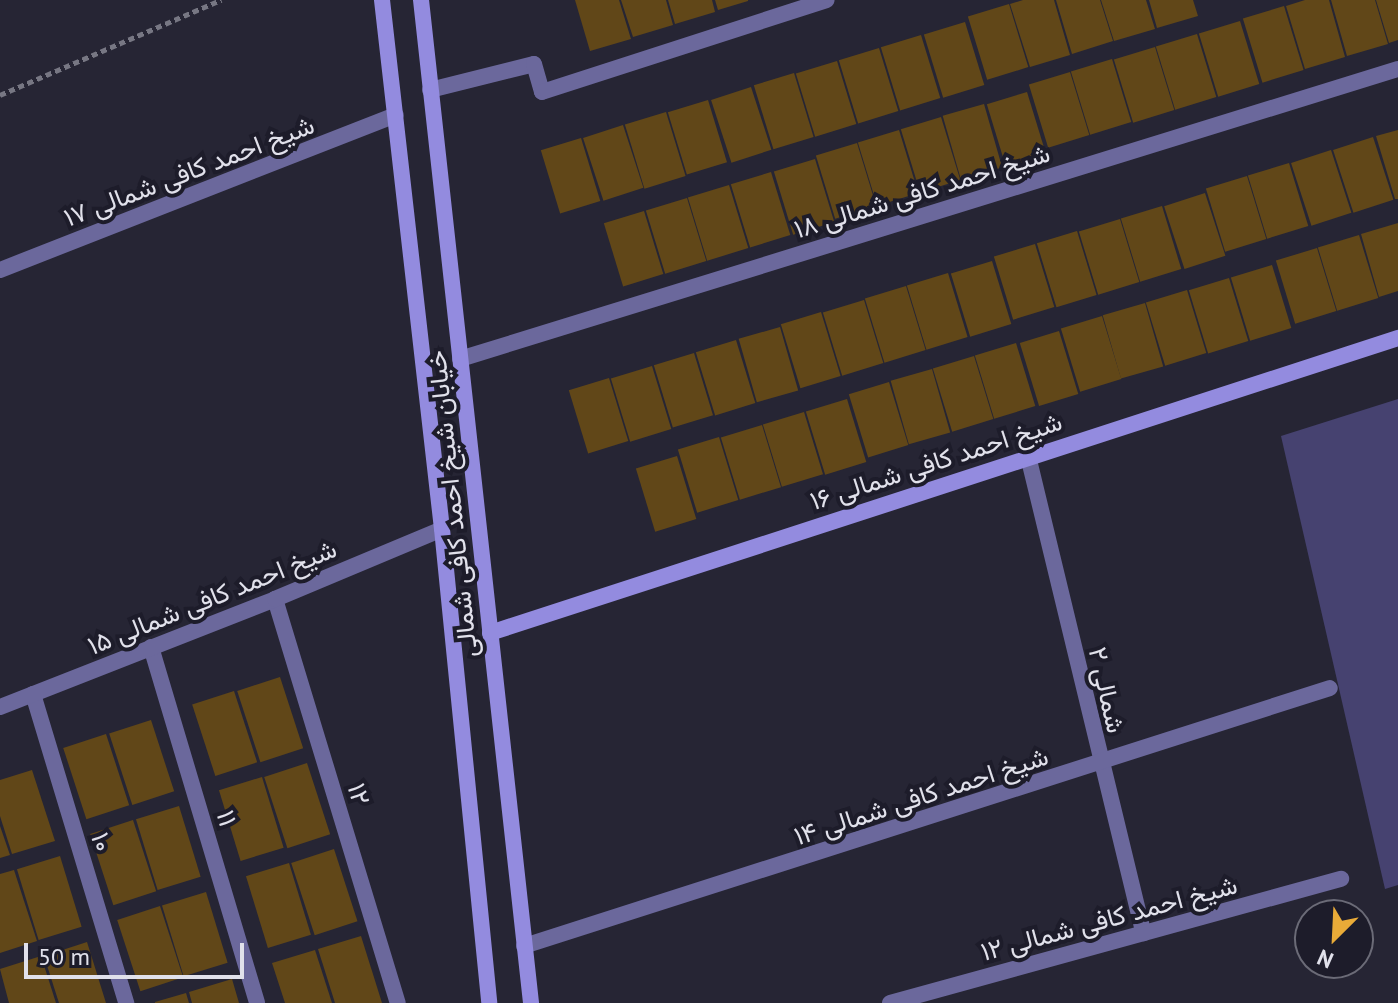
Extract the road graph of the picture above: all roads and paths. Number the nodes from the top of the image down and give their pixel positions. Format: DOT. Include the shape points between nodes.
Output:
graph roads {
  1 [pos="221,0"];
  2 [pos="382,0"];
  3 [pos="421,0"];
  4 [pos="826,0"];
  5 [pos="1398,69"];
  6 [pos="430,90"];
  7 [pos="0,95"];
  8 [pos="396,115"];
  9 [pos="0,270"];
  10 [pos="1398,338"];
  11 [pos="460,359"];
  12 [pos="1028,456"];
  13 [pos="442,529"];
  14 [pos="275,599"];
  15 [pos="490,633"];
  16 [pos="151,647"];
  17 [pos="1330,688"];
  18 [pos="33,694"];
  19 [pos="0,707"];
  20 [pos="1100,764"];
  21 [pos="1341,879"];
  22 [pos="1143,933"];
  23 [pos="524,946"];
  24 [pos="126,1003"];
  25 [pos="257,1003"];
  26 [pos="398,1003"];
  27 [pos="489,1003"];
  28 [pos="531,1003"];
  29 [pos="890,1003"];
  1 -- 7 [label="path"];
  2 -- 8 [label="street, خیابان شیخ احمد کافی شمالی"];
  3 -- 6 [label="street, خیابان شیخ احمد کافی شمالی"];
  4 -- 6 [label="street" via="542,92 534,64"];
  5 -- 11 [label="street, شیخ احمد کافی شمالی ۱۸"];
  6 -- 11 [label="street, خیابان شیخ احمد کافی شمالی"];
  8 -- 9 [label="street, شیخ احمد کافی شمالی ۱۷"];
  8 -- 13 [label="street, خیابان شیخ احمد کافی شمالی"];
  10 -- 12 [label="street, شیخ احمد کافی شمالی ۱۶"];
  11 -- 15 [label="street, خیابان شیخ احمد کافی شمالی"];
  12 -- 15 [label="street, شیخ احمد کافی شمالی ۱۶"];
  12 -- 20 [label="street, ۲ شمالی"];
  13 -- 14 [label="street, شیخ احمد کافی شمالی ۱۵"];
  13 -- 27 [label="street, خیابان شیخ احمد کافی شمالی"];
  14 -- 16 [label="street, شیخ احمد کافی شمالی ۱۵"];
  14 -- 26 [label="street, ۱۲"];
  15 -- 23 [label="street, خیابان شیخ احمد کافی شمالی"];
  16 -- 18 [label="street, شیخ احمد کافی شمالی ۱۵"];
  16 -- 25 [label="street, ۱۱"];
  17 -- 20 [label="street, شیخ احمد کافی شمالی ۱۴"];
  18 -- 19 [label="street, شیخ احمد کافی شمالی ۱۵"];
  18 -- 24 [label="street, ۱۰"];
  20 -- 22 [label="street, ۲ شمالی"];
  20 -- 23 [label="street, شیخ احمد کافی شمالی ۱۴"];
  21 -- 22 [label="street, شیخ احمد کافی شمالی ۱۲"];
  22 -- 29 [label="street, شیخ احمد کافی شمالی ۱۲"];
  23 -- 28 [label="street, خیابان شیخ احمد کافی شمالی"];
}
